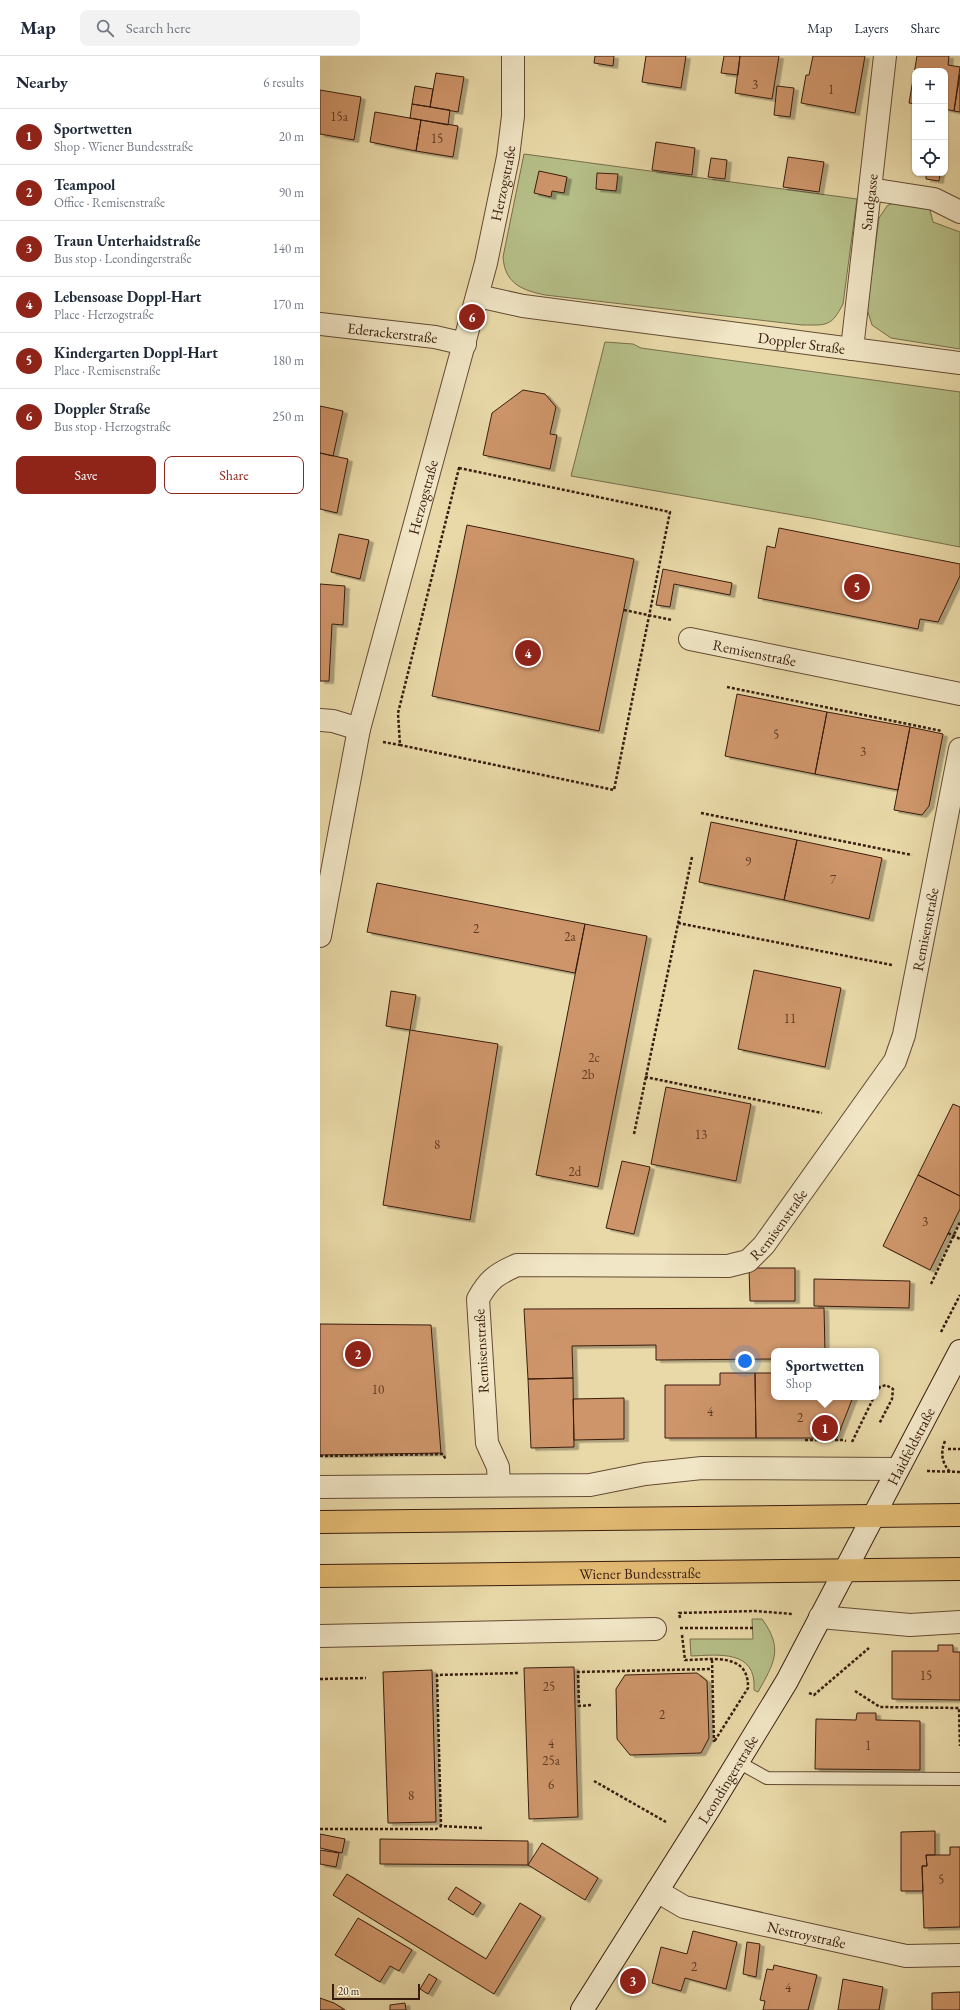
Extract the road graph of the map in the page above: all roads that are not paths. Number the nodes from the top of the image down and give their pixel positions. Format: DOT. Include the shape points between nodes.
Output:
graph roads {
  1 [pos="512,56"];
  2 [pos="885,56"];
  3 [pos="870,189"];
  4 [pos="960,212"];
  5 [pos="478,296"];
  6 [pos="320,324"];
  7 [pos="465,344"];
  8 [pos="852,348"];
  9 [pos="960,364"];
  10 [pos="690,638"];
  11 [pos="960,694"];
  12 [pos="320,720"];
  13 [pos="359,729"];
  14 [pos="954,740"];
  15 [pos="320,936"];
  16 [pos="960,1351"];
  17 [pos="897,1469"];
  18 [pos="499,1485"];
  19 [pos="320,1487"];
  20 [pos="960,1515"];
  21 [pos="873,1516"];
  22 [pos="320,1522"];
  23 [pos="860,1541"];
  24 [pos="960,1569"];
  25 [pos="844,1570"];
  26 [pos="320,1576"];
  27 [pos="820,1617"];
  28 [pos="960,1622"];
  29 [pos="655,1629"];
  30 [pos="320,1636"];
  31 [pos="738,1762"];
  32 [pos="960,1778"];
  33 [pos="657,1891"];
  34 [pos="960,1955"];
  35 [pos="582,2010"];
  1 -- 5 [label="street, Herzogstraße" via="513,116 508,157"];
  2 -- 3 [label="street, Sandgasse"];
  3 -- 4 [label="street" via="934,200"];
  3 -- 8 [label="street, Sandgasse"];
  5 -- 7 [label="street, Herzogstraße"];
  5 -- 8 [label="street, Doppler Straße" via="531,307"];
  6 -- 7 [label="street, Ederackerstraße" via="435,337"];
  7 -- 13 [label="street, Herzogstraße"];
  8 -- 9 [label="street, Doppler Straße"];
  10 -- 11 [label="street, Remisenstraße"];
  12 -- 13 [label="street"];
  13 -- 15 [label="street, Herzogstraße"];
  14 -- 18 [label="street, Remisenstraße" via="904,1035 895,1061 764,1245 748,1261 728,1266 517,1265 497,1274 478,1299 487,1443 498,1467"];
  16 -- 17 [label="street, Haidfeldstraße"];
  17 -- 18 [label="street" via="702,1468 645,1474 590,1485"];
  17 -- 21 [label="street, Haidfeldstraße"];
  18 -- 19 [label="street"];
  20 -- 21 [label="main road"];
  21 -- 22 [label="main road"];
  21 -- 23 [label="street, Haidfeldstraße"];
  23 -- 25 [label="street, Leondingerstraße"];
  24 -- 25 [label="main road, Wiener Bundesstraße"];
  25 -- 26 [label="main road, Wiener Bundesstraße"];
  25 -- 27 [label="street, Leondingerstraße"];
  27 -- 28 [label="street" via="910,1624"];
  27 -- 31 [label="street, Leondingerstraße" via="787,1681"];
  29 -- 30 [label="street"];
  31 -- 32 [label="lane" via="767,1778"];
  31 -- 33 [label="street, Leondingerstraße"];
  33 -- 34 [label="street, Nestroystraße" via="684,1907 906,1956"];
  33 -- 35 [label="street, Leondingerstraße"];
}
